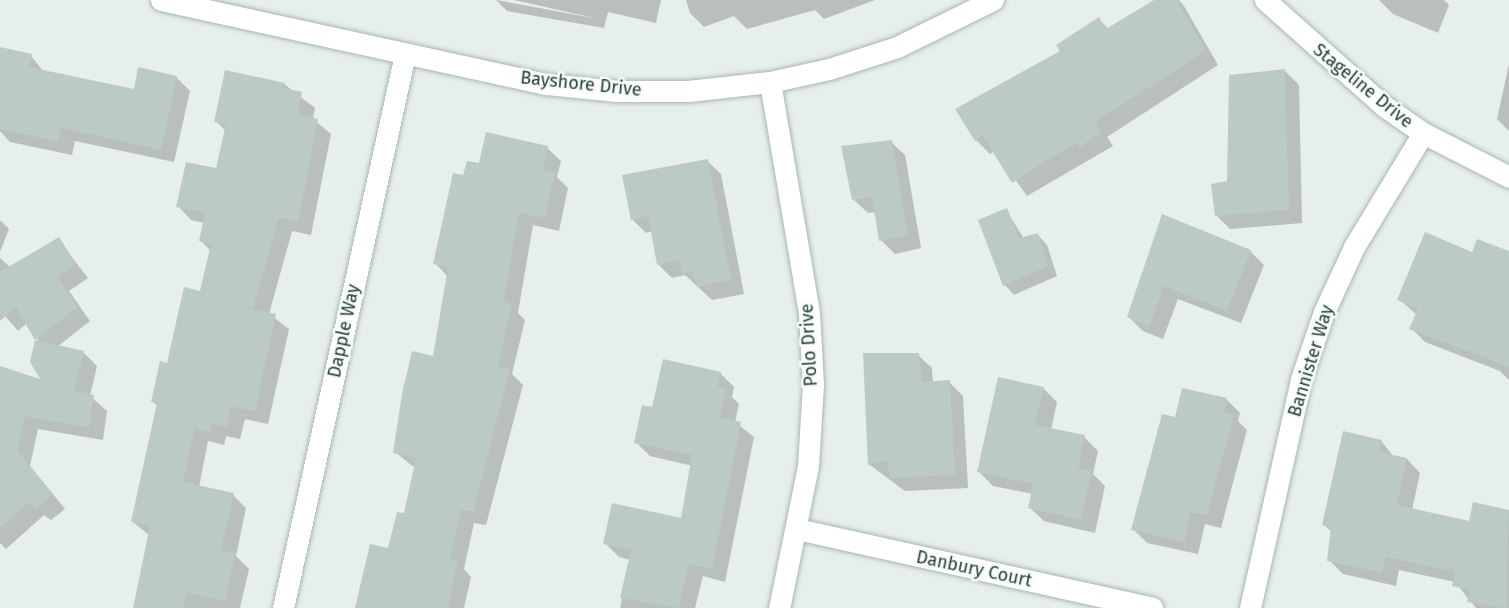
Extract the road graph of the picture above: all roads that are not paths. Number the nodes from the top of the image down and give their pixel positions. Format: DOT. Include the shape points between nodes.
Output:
graph roads {
  1 [pos="160,0"];
  2 [pos="993,0"];
  3 [pos="1265,0"];
  4 [pos="969,6"];
  5 [pos="405,54"];
  6 [pos="770,82"];
  7 [pos="1423,133"];
  8 [pos="1509,177"];
  9 [pos="797,530"];
  10 [pos="282,608"];
  11 [pos="779,608"];
  12 [pos="1152,608"];
  13 [pos="1250,608"];
  1 -- 5 [label="street, Bayshore Drive"];
  2 -- 4 [label="street, Bayshore Drive"];
  3 -- 7 [label="street, Stageline Drive" via="1337,69"];
  4 -- 6 [label="street, Bayshore Drive" via="897,47"];
  5 -- 6 [label="street, Bayshore Drive" via="547,84 617,91 688,91"];
  5 -- 10 [label="street, Dapple Way"];
  6 -- 9 [label="street, Polo Drive" via="809,313 811,411"];
  7 -- 8 [label="street, Stageline Drive"];
  7 -- 13 [label="street, Bannister Way" via="1354,247 1324,312 1301,379"];
  9 -- 11 [label="street, Polo Drive"];
  9 -- 12 [label="street, Danbury Court"];
}
